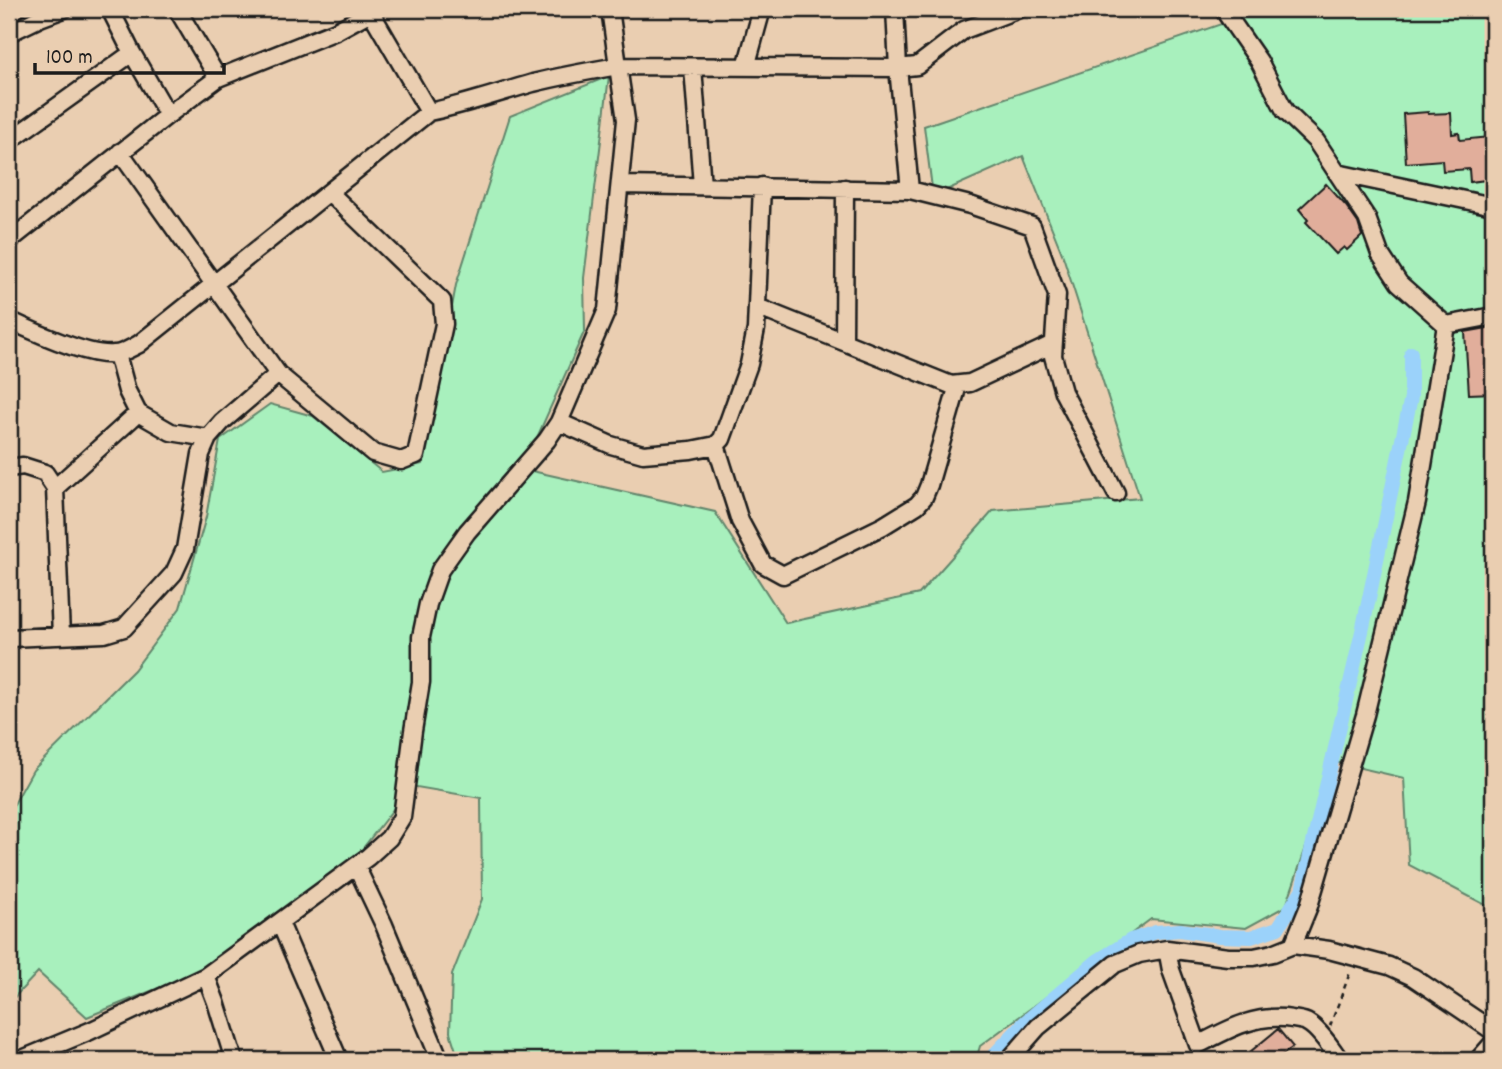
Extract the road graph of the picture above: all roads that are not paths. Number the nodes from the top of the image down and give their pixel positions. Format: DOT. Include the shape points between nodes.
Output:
graph roads {
  1 [pos="16,9"];
  2 [pos="64,9"];
  3 [pos="110,9"];
  4 [pos="177,9"];
  5 [pos="610,9"];
  6 [pos="762,9"];
  7 [pos="895,9"];
  8 [pos="1018,9"];
  9 [pos="1223,9"];
  10 [pos="372,10"];
  11 [pos="9,12"];
  12 [pos="9,33"];
  13 [pos="132,53"];
  14 [pos="618,66"];
  15 [pos="692,67"];
  16 [pos="746,67"];
  17 [pos="898,68"];
  18 [pos="218,78"];
  19 [pos="429,112"];
  20 [pos="168,115"];
  21 [pos="9,141"];
  22 [pos="120,152"];
  23 [pos="1337,173"];
  24 [pos="620,185"];
  25 [pos="702,186"];
  26 [pos="762,186"];
  27 [pos="845,188"];
  28 [pos="910,190"];
  29 [pos="329,192"];
  30 [pos="1493,206"];
  31 [pos="9,241"];
  32 [pos="214,283"];
  33 [pos="757,307"];
  34 [pos="1493,316"];
  35 [pos="9,320"];
  36 [pos="1446,325"];
  37 [pos="844,342"];
  38 [pos="1053,344"];
  39 [pos="117,354"];
  40 [pos="278,374"];
  41 [pos="958,385"];
  42 [pos="138,413"];
  43 [pos="559,422"];
  44 [pos="208,438"];
  45 [pos="716,445"];
  46 [pos="9,468"];
  47 [pos="55,488"];
  48 [pos="1116,493"];
  49 [pos="61,636"];
  50 [pos="9,638"];
  51 [pos="356,866"];
  52 [pos="280,923"];
  53 [pos="1293,945"];
  54 [pos="1167,949"];
  55 [pos="206,976"];
  56 [pos="1493,1031"];
  57 [pos="1493,1043"];
  58 [pos="1196,1053"];
  59 [pos="25,1060"];
  60 [pos="234,1060"];
  61 [pos="339,1060"];
  62 [pos="440,1060"];
  63 [pos="1009,1060"];
  64 [pos="1340,1060"];
  65 [pos="1478,1060"];
  1 -- 11 [label="street"];
  2 -- 12 [label="street"];
  3 -- 13 [label="street"];
  4 -- 18 [label="street"];
  5 -- 14 [label="street"];
  6 -- 16 [label="street"];
  7 -- 17 [label="street"];
  8 -- 17 [label="street" via="964,30 917,66"];
  9 -- 23 [label="street" via="1259,61 1285,111 1316,141"];
  10 -- 18 [label="street" via="336,32"];
  10 -- 19 [label="street"];
  13 -- 20 [label="street"];
  13 -- 21 [label="street"];
  14 -- 15 [label="street"];
  14 -- 19 [label="street"];
  14 -- 24 [label="street" via="626,120"];
  15 -- 16 [label="street"];
  15 -- 25 [label="street"];
  16 -- 17 [label="street"];
  17 -- 28 [label="street"];
  18 -- 20 [label="street"];
  19 -- 29 [label="street"];
  20 -- 22 [label="street"];
  22 -- 31 [label="street"];
  22 -- 32 [label="street"];
  23 -- 30 [label="street"];
  23 -- 36 [label="street" via="1367,218 1380,254 1399,284"];
  24 -- 25 [label="street"];
  24 -- 43 [label="street" via="607,310"];
  25 -- 26 [label="street"];
  26 -- 27 [label="street"];
  26 -- 33 [label="street"];
  27 -- 28 [label="street"];
  27 -- 37 [label="street"];
  28 -- 38 [label="street" via="1032,226 1056,295"];
  29 -- 32 [label="street"];
  29 -- 40 [label="street" via="442,301 444,324 416,455 401,461 373,453"];
  32 -- 39 [label="street" via="139,344"];
  32 -- 40 [label="street"];
  33 -- 37 [label="street"];
  33 -- 45 [label="street" via="749,364"];
  34 -- 36 [label="street"];
  35 -- 39 [label="street" via="99,355"];
  36 -- 53 [label="street" via="1417,502 1369,702 1309,906"];
  37 -- 41 [label="street"];
  38 -- 41 [label="street"];
  38 -- 48 [label="street" via="1063,392"];
  39 -- 42 [label="street"];
  40 -- 44 [label="street"];
  41 -- 45 [label="street" via="929,485 918,505 783,575 763,564 740,522"];
  42 -- 44 [label="street" via="171,432"];
  42 -- 47 [label="street"];
  43 -- 45 [label="street" via="643,454"];
  43 -- 51 [label="street" via="440,570 421,637 421,682 402,817 389,838"];
  44 -- 49 [label="street" via="201,454 185,549 174,573 124,628"];
  46 -- 47 [label="street" via="23,466 45,473"];
  47 -- 49 [label="street"];
  49 -- 50 [label="street"];
  51 -- 52 [label="street"];
  51 -- 62 [label="street"];
  52 -- 55 [label="street"];
  52 -- 61 [label="street"];
  53 -- 54 [label="street" via="1254,957"];
  53 -- 56 [label="street" via="1390,966"];
  54 -- 58 [label="street"];
  54 -- 63 [label="street" via="1115,964 1038,1027"];
  55 -- 59 [label="street"];
  55 -- 60 [label="street"];
  57 -- 65 [label="street"];
  58 -- 64 [label="street" via="1234,1026 1282,1017 1307,1022"];
}
